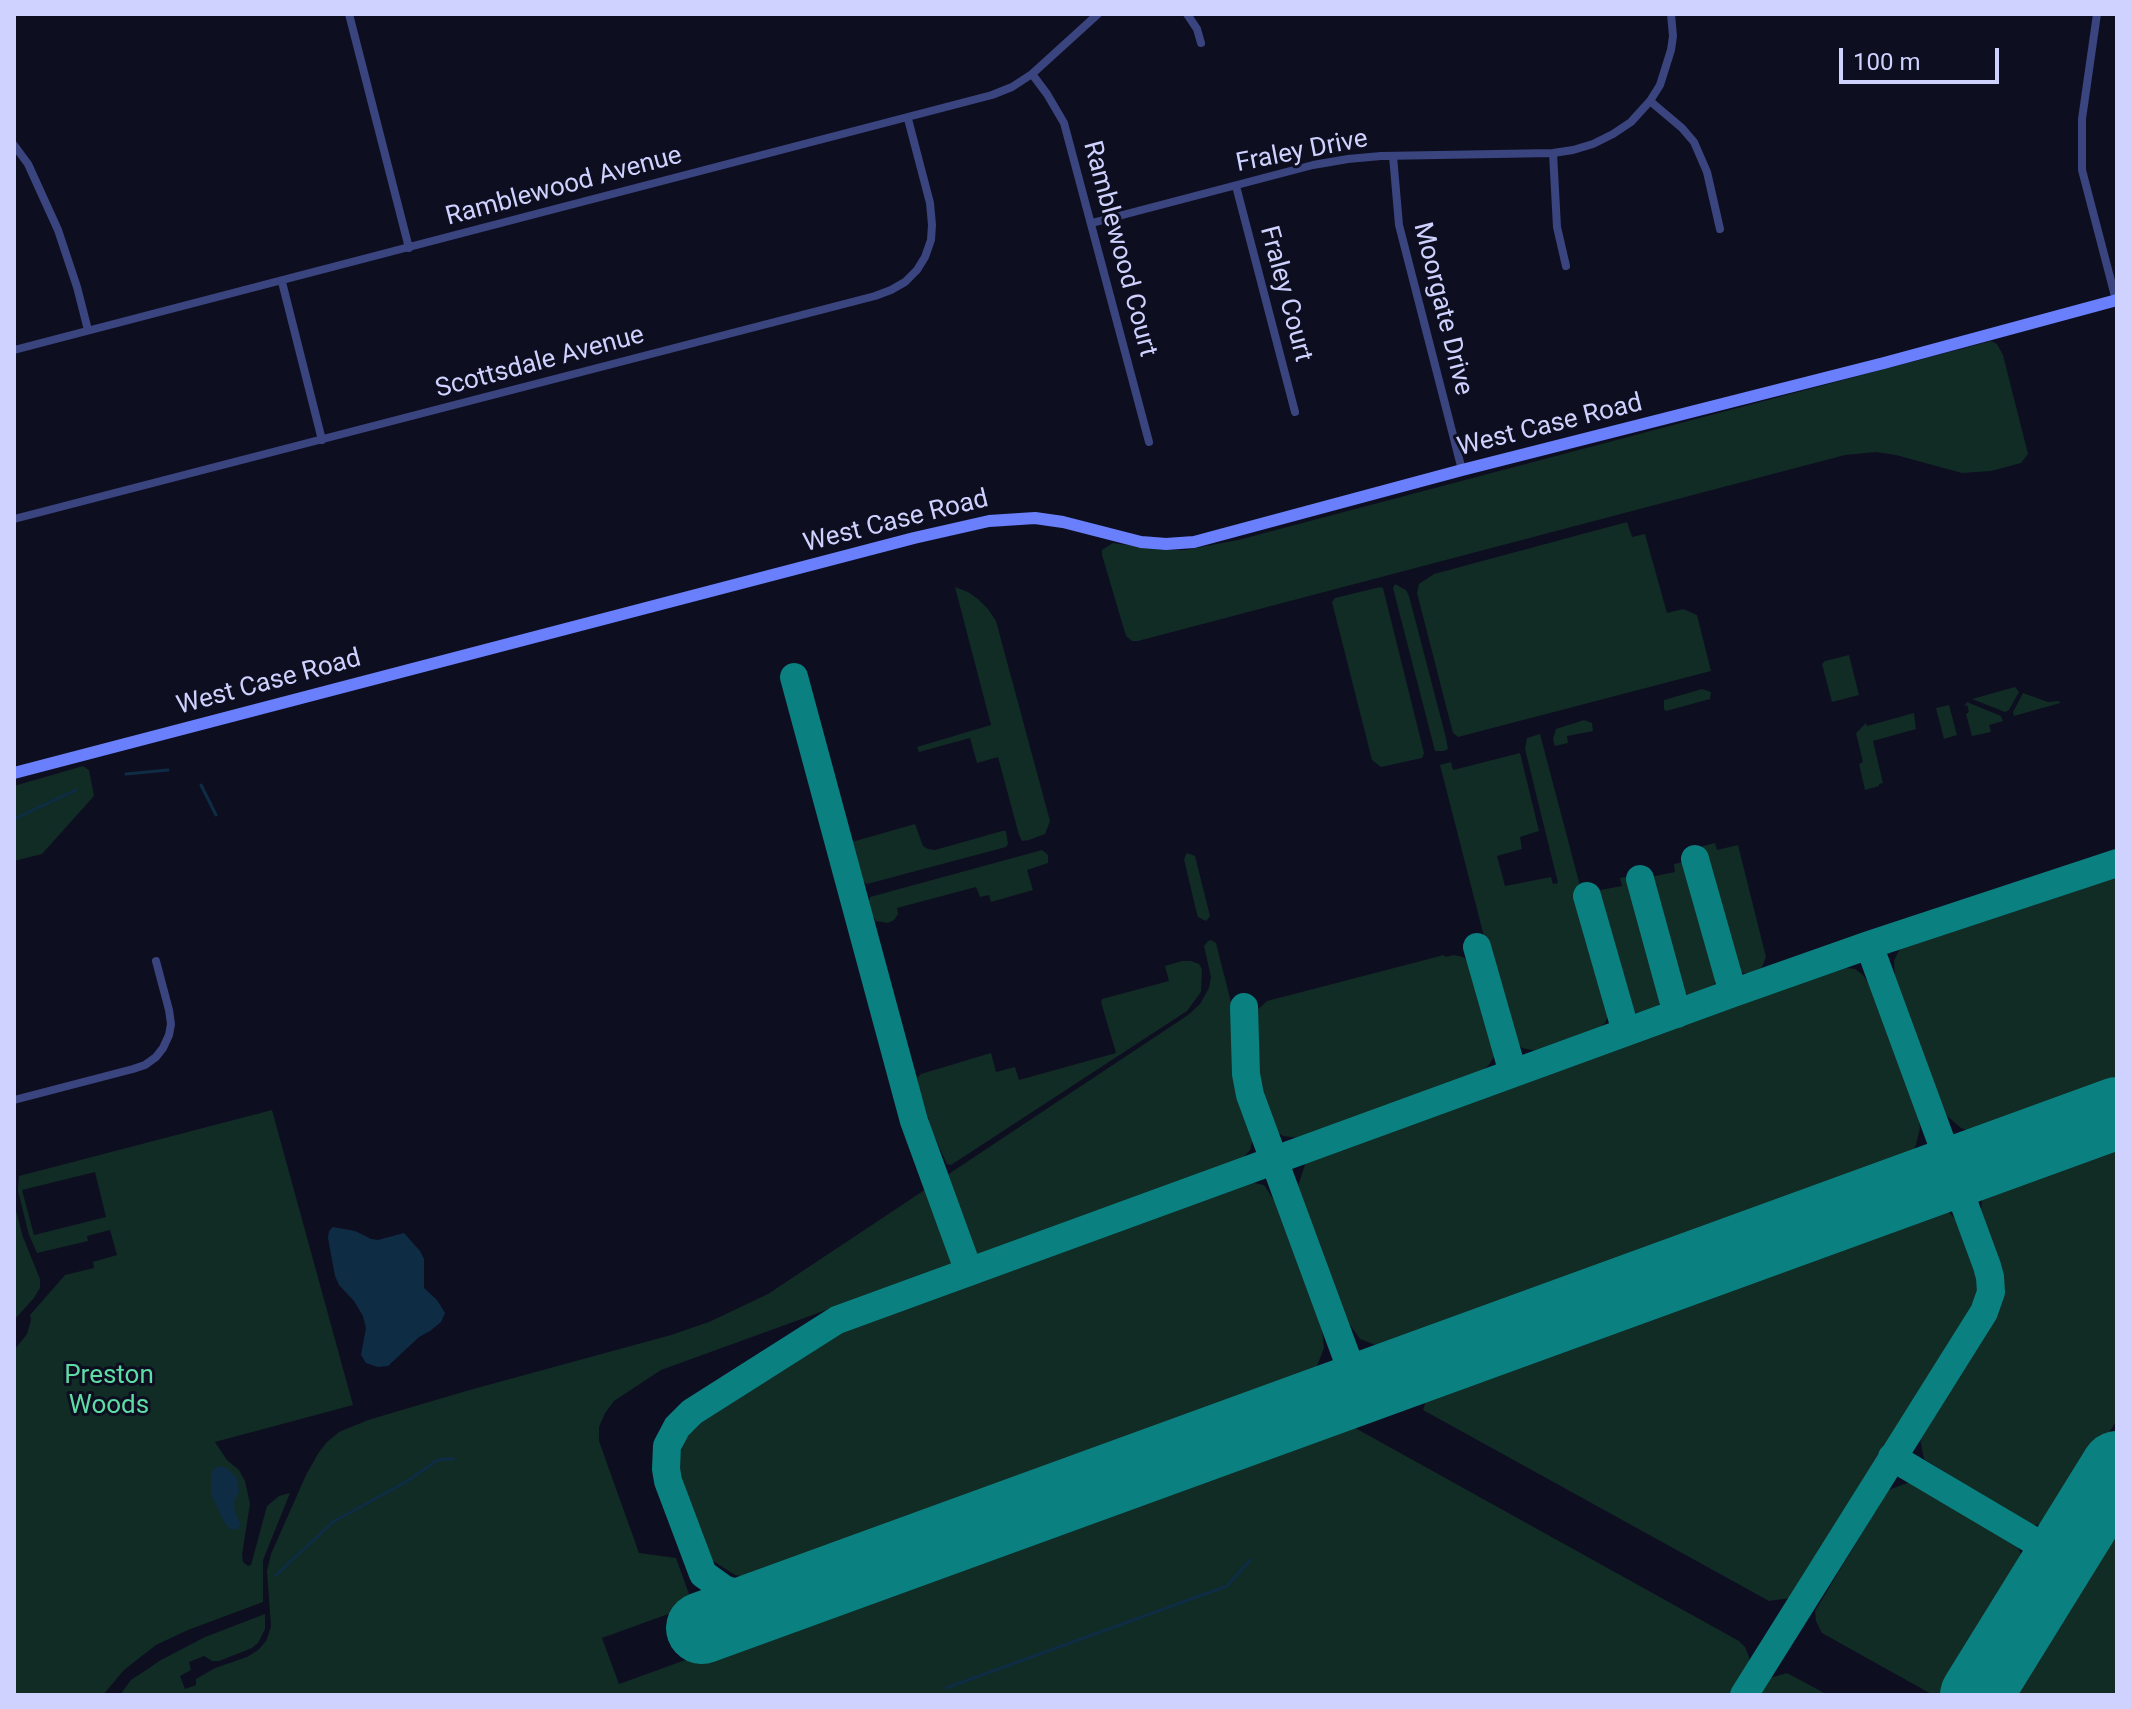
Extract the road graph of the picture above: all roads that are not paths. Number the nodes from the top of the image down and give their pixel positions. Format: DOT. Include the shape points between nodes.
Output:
graph roads {
  1 [pos="349,14"];
  2 [pos="1098,14"];
  3 [pos="1187,14"];
  4 [pos="1671,14"];
  5 [pos="2097,14"];
  6 [pos="1201,43"];
  7 [pos="1032,74"];
  8 [pos="1650,101"];
  9 [pos="908,119"];
  10 [pos="14,145"];
  11 [pos="1553,153"];
  12 [pos="1393,156"];
  13 [pos="1236,186"];
  14 [pos="1092,223"];
  15 [pos="1720,229"];
  16 [pos="409,248"];
  17 [pos="1566,266"];
  18 [pos="282,282"];
  19 [pos="2116,300"];
  20 [pos="88,330"];
  21 [pos="14,350"];
  22 [pos="1295,412"];
  23 [pos="322,440"];
  24 [pos="1149,442"];
  25 [pos="1462,470"];
  26 [pos="14,519"];
  27 [pos="14,773"];
  28 [pos="156,961"];
  29 [pos="14,1100"];
  1 -- 16 [label="street"];
  2 -- 7 [label="street, Ramblewood Avenue"];
  3 -- 6 [label="street"];
  4 -- 8 [label="street" via="1671,50"];
  5 -- 19 [label="street" via="2081,158"];
  7 -- 9 [label="street, Ramblewood Avenue" via="992,95"];
  7 -- 14 [label="street, Ramblewood Court" via="1064,123"];
  8 -- 11 [label="street, Fraley Drive" via="1613,134"];
  8 -- 15 [label="street" via="1694,142"];
  9 -- 16 [label="street, Ramblewood Avenue"];
  9 -- 23 [label="street, Scottsdale Avenue" via="930,203 931,240 917,270 891,290"];
  10 -- 20 [label="street" via="58,230"];
  11 -- 12 [label="street, Fraley Drive"];
  11 -- 17 [label="street" via="1557,227"];
  12 -- 13 [label="street, Fraley Drive" via="1313,165"];
  12 -- 25 [label="street, Moorgate Drive" via="1399,225"];
  13 -- 14 [label="street, Fraley Drive"];
  13 -- 22 [label="street, Fraley Court"];
  14 -- 24 [label="street, Ramblewood Court"];
  16 -- 18 [label="street, Ramblewood Avenue"];
  18 -- 20 [label="street, Ramblewood Avenue"];
  18 -- 23 [label="street"];
  19 -- 25 [label="main road, West Case Road"];
  20 -- 21 [label="street, Ramblewood Avenue"];
  23 -- 26 [label="street, Scottsdale Avenue"];
  25 -- 27 [label="main road, West Case Road" via="1194,542 1141,542 1035,518 958,527"];
  28 -- 29 [label="street" via="171,1024 156,1057 133,1069"];
}
